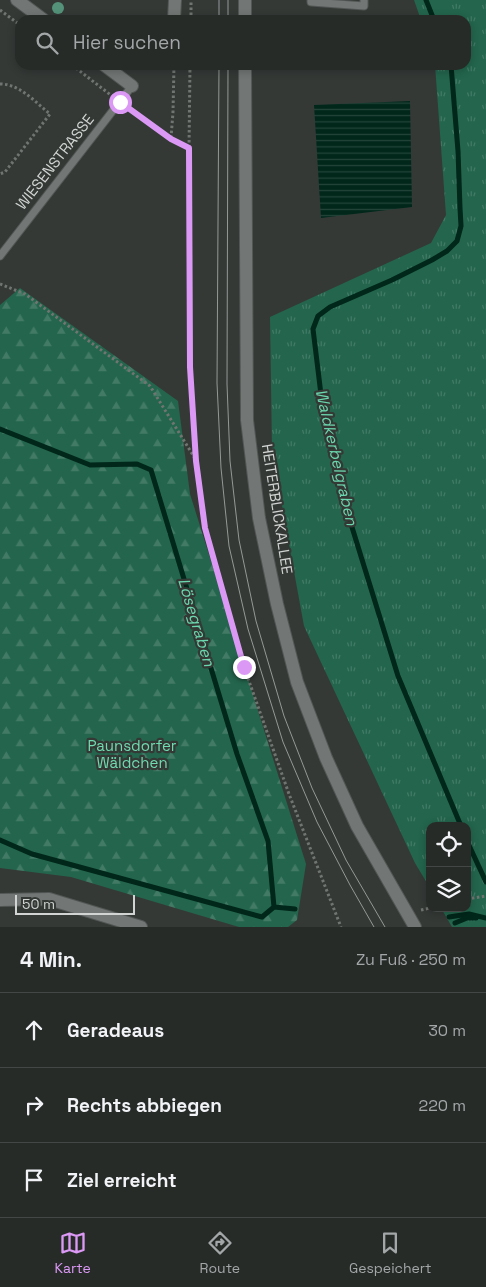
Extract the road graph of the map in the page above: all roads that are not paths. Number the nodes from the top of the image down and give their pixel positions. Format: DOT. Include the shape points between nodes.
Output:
graph roads {
  1 [pos="17,0"];
  2 [pos="174,0"];
  3 [pos="245,0"];
  4 [pos="311,0"];
  5 [pos="364,0"];
  6 [pos="37,15"];
  7 [pos="174,15"];
  8 [pos="245,15"];
  9 [pos="111,70"];
  10 [pos="245,70"];
  11 [pos="132,86"];
  12 [pos="0,256"];
  13 [pos="0,900"];
  14 [pos="141,927"];
  15 [pos="415,927"];
  1 -- 6 [label="main road"];
  2 -- 7 [label="main road"];
  3 -- 8 [label="main road"];
  4 -- 5 [label="lane" via="364,6"];
  9 -- 11 [label="main road"];
  10 -- 15 [label="main road, HEITERBLICKALLEE" via="246,420 261,527 297,682 326,758 357,826"];
  11 -- 12 [label="lane, WIESENSTRASSE"];
  13 -- 14 [label="main road" via="48,899"];
}
